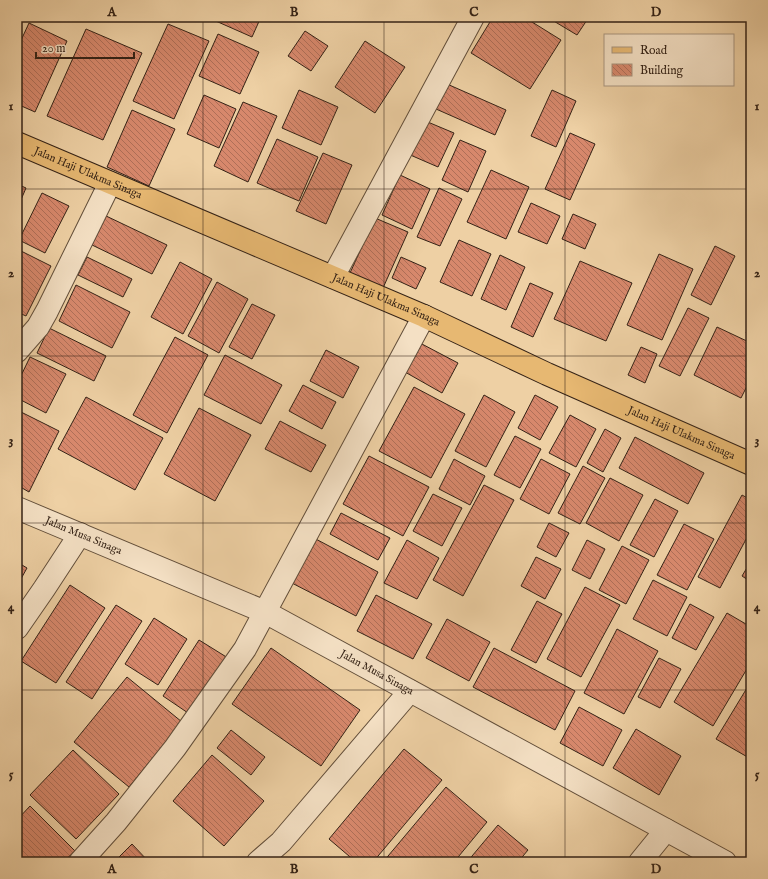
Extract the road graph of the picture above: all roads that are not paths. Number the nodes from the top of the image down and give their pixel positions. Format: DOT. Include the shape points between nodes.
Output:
graph roads {
  1 [pos="473,17"];
  2 [pos="17,143"];
  3 [pos="110,182"];
  4 [pos="333,277"];
  5 [pos="424,316"];
  6 [pos="17,351"];
  7 [pos="751,464"];
  8 [pos="17,508"];
  9 [pos="80,534"];
  10 [pos="265,612"];
  11 [pos="17,628"];
  12 [pos="410,691"];
  13 [pos="666,830"];
  14 [pos="80,862"];
  15 [pos="258,862"];
  16 [pos="640,862"];
  17 [pos="725,862"];
  1 -- 4 [label="street"];
  2 -- 3 [label="main road, Jalan Haji Ulakma Sinaga"];
  3 -- 4 [label="main road, Jalan Haji Ulakma Sinaga"];
  3 -- 6 [label="street" via="38,328"];
  4 -- 5 [label="main road, Jalan Haji Ulakma Sinaga"];
  5 -- 7 [label="main road, Jalan Haji Ulakma Sinaga" via="547,374"];
  5 -- 10 [label="street"];
  8 -- 9 [label="street, Jalan Musa Sinaga"];
  9 -- 10 [label="street, Jalan Musa Sinaga"];
  9 -- 11 [label="street"];
  10 -- 12 [label="street, Jalan Musa Sinaga"];
  10 -- 14 [label="street" via="246,649 175,748 116,822"];
  12 -- 13 [label="street, Jalan Musa Sinaga"];
  12 -- 15 [label="street" via="281,842"];
  13 -- 16 [label="street"];
  13 -- 17 [label="street, Jalan Musa Sinaga"];
}
